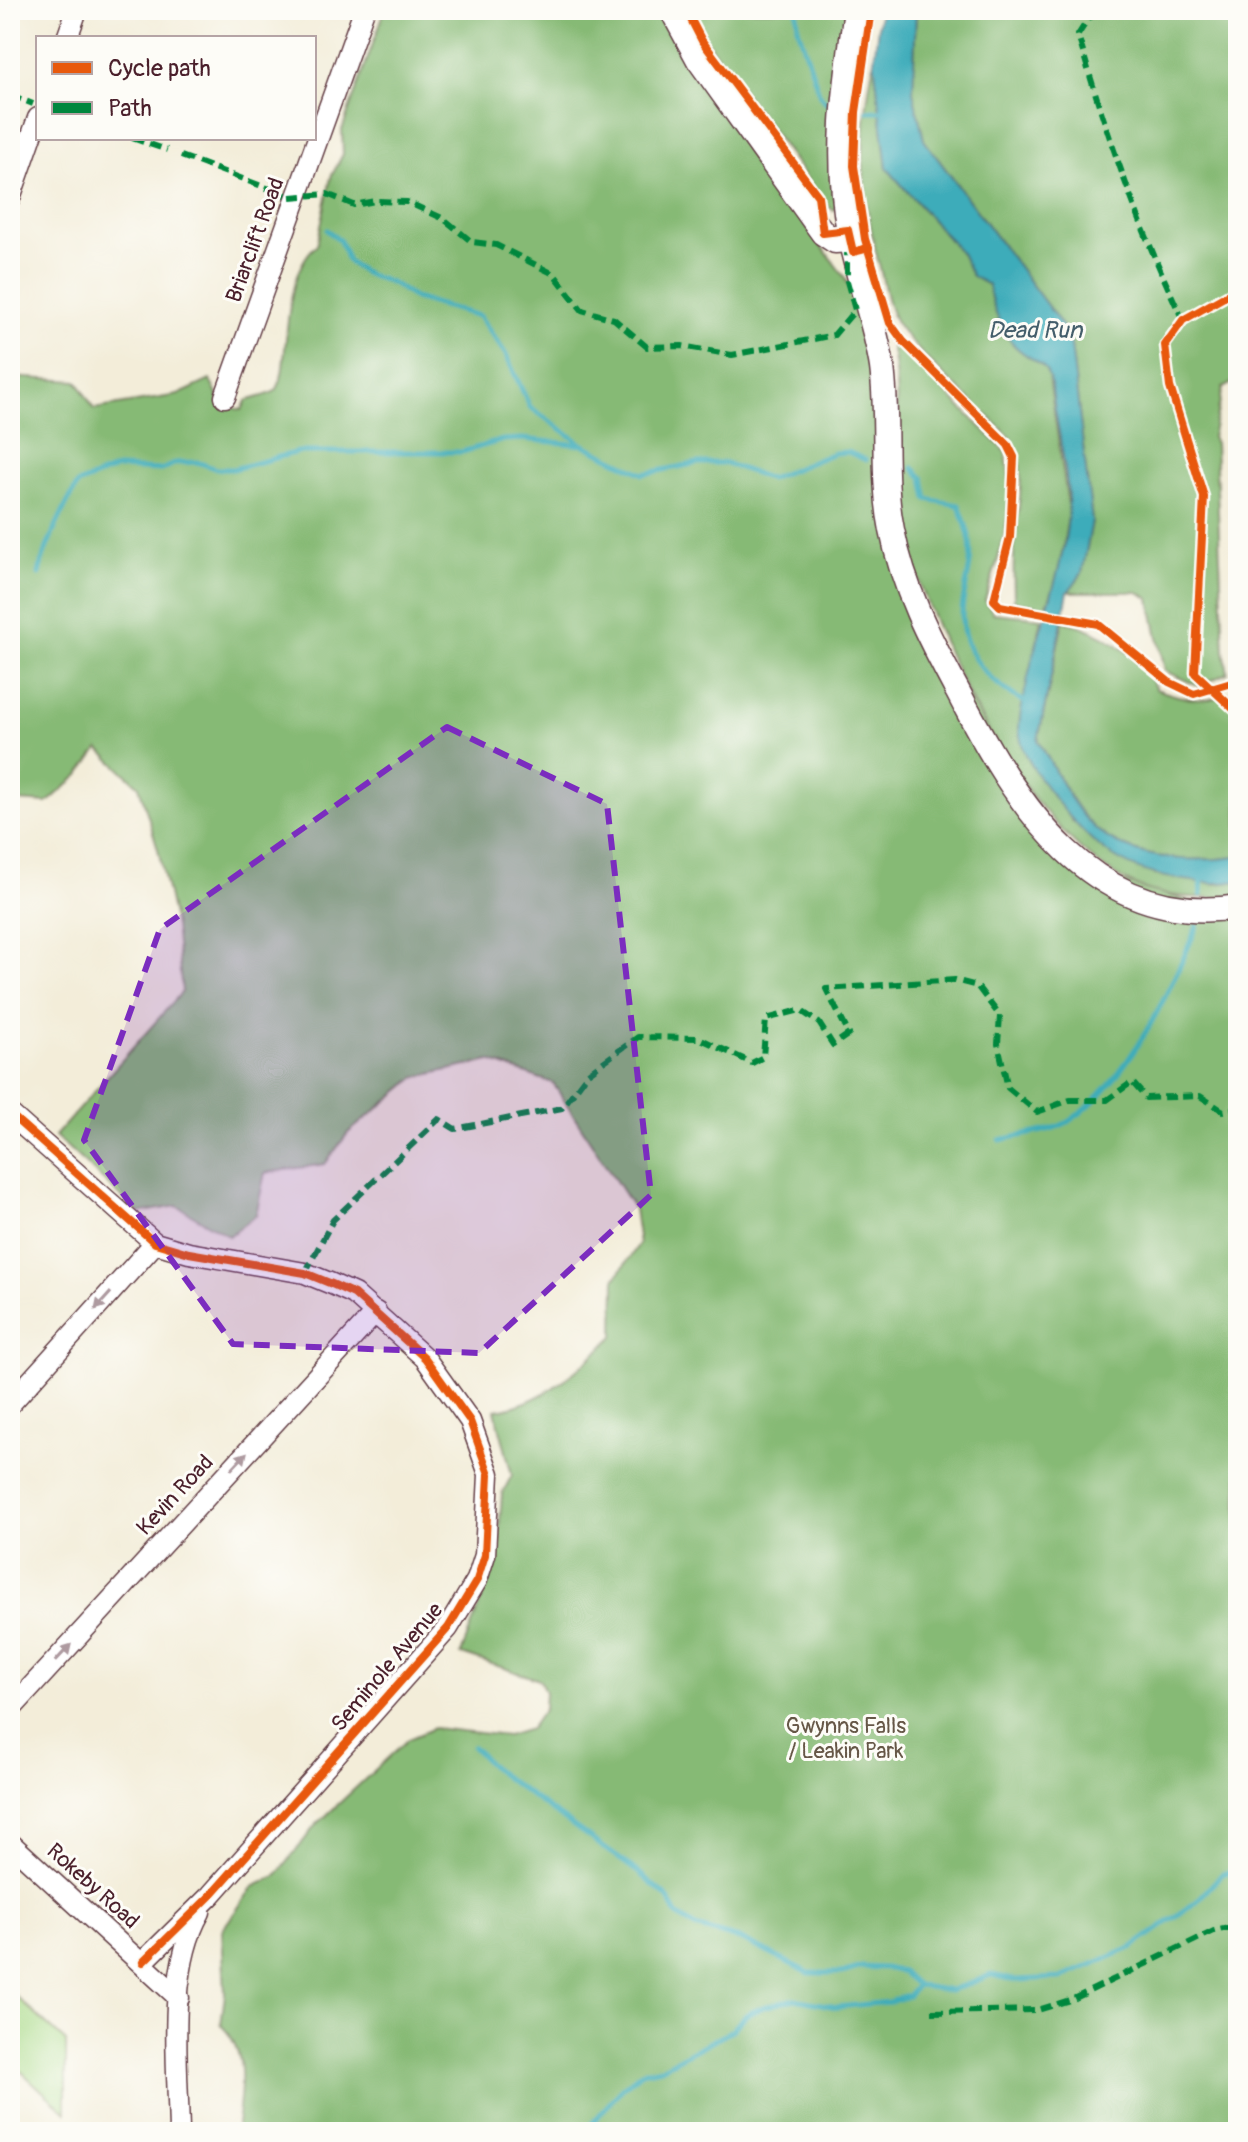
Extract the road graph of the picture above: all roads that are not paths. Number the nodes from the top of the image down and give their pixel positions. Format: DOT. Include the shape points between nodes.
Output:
graph roads {
  1 [pos="77,10"];
  2 [pos="364,10"];
  3 [pos="672,10"];
  4 [pos="856,10"];
  5 [pos="68,36"];
  6 [pos="36,124"];
  7 [pos="10,198"];
  8 [pos="849,235"];
  9 [pos="225,397"];
  10 [pos="1238,907"];
  11 [pos="10,1114"];
  12 [pos="155,1243"];
  13 [pos="376,1312"];
  14 [pos="10,1404"];
  15 [pos="10,1710"];
  16 [pos="10,1843"];
  17 [pos="211,1895"];
  18 [pos="143,1962"];
  19 [pos="179,1998"];
  20 [pos="179,2132"];
  1 -- 5 [label="street"];
  2 -- 9 [label="street, Briarclift Road"];
  3 -- 8 [label="street" via="699,60 823,233"];
  4 -- 8 [label="street" via="840,147"];
  6 -- 7 [label="street"];
  8 -- 10 [label="street" via="882,372 886,488 900,567 933,645 997,768 1038,823 1112,887 1182,909"];
  11 -- 12 [label="street, Seminole Avenue"];
  12 -- 13 [label="street, Seminole Avenue" via="305,1273 354,1294"];
  12 -- 14 [label="street, one-way"];
  15 -- 13 [label="street, Kevin Road, one-way"];
  13 -- 17 [label="street, Seminole Avenue" via="425,1358 470,1421 489,1474 485,1555 477,1580 448,1628"];
  16 -- 18 [label="street, Rokeby Road"];
  17 -- 18 [label="street, Seminole Avenue"];
  17 -- 19 [label="street" via="186,1941"];
  18 -- 19 [label="street, Rokeby Road"];
  19 -- 20 [label="street"];
}
